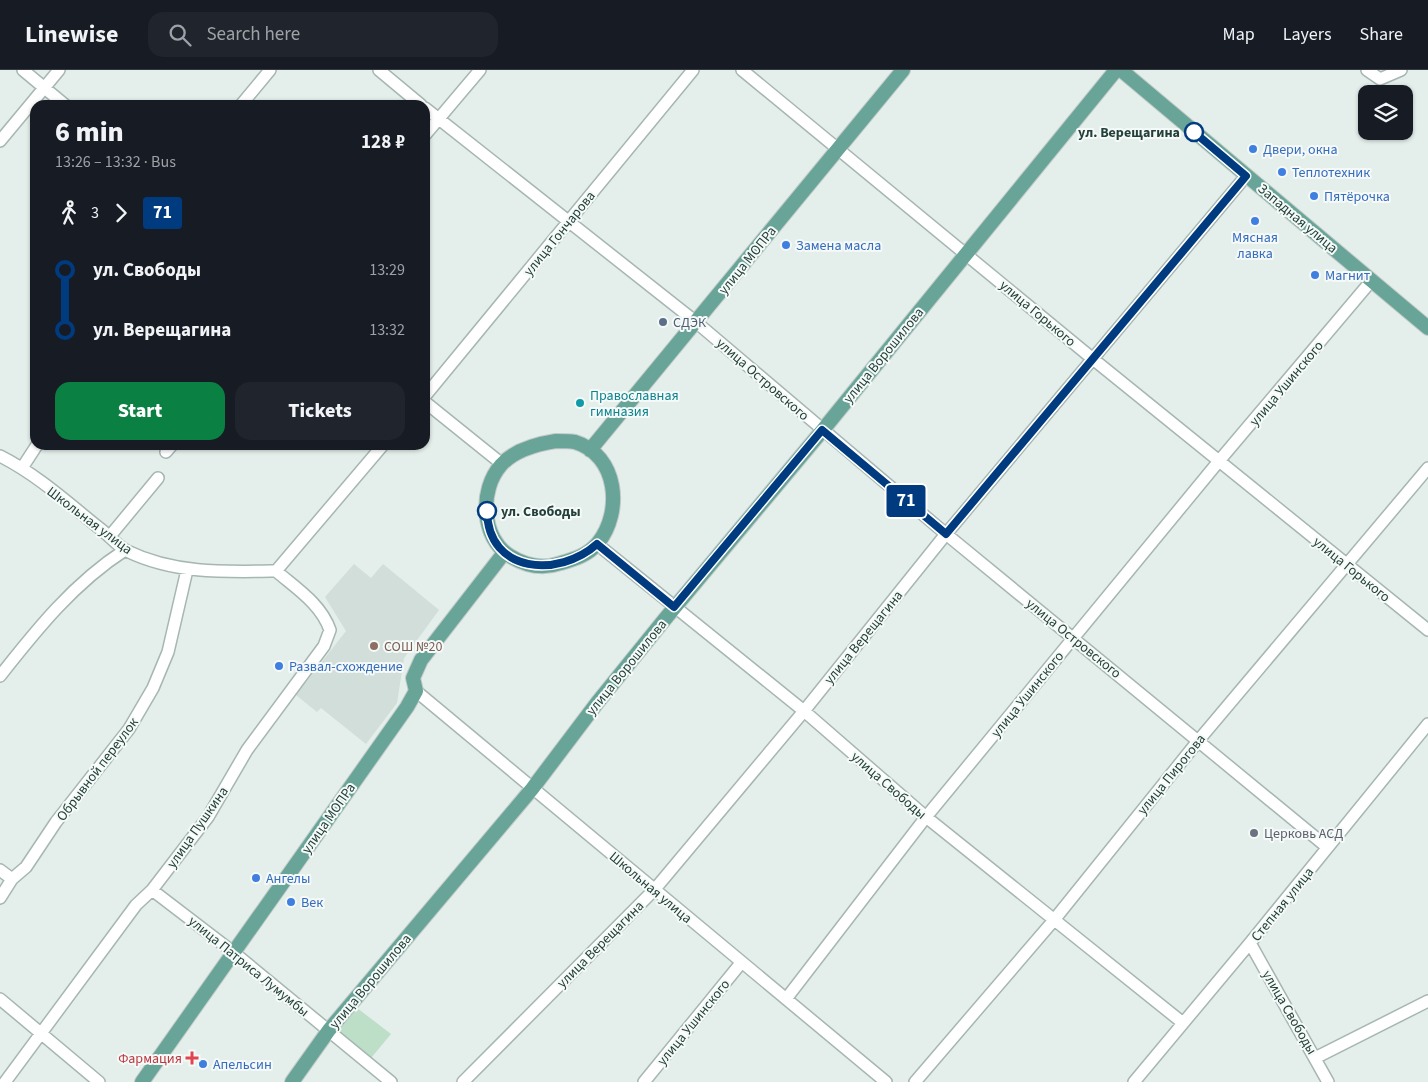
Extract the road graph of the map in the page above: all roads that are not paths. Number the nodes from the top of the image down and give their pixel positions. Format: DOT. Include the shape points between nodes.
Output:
graph roads {
  1 [pos="23,70"];
  2 [pos="58,70"];
  3 [pos="270,70"];
  4 [pos="379,70"];
  5 [pos="480,70"];
  6 [pos="693,70"];
  7 [pos="742,70"];
  8 [pos="903,70"];
  9 [pos="1116,70"];
  10 [pos="1121,70"];
  11 [pos="1401,70"];
  12 [pos="1371,73"];
  13 [pos="44,88"];
  14 [pos="34,100"];
  15 [pos="59,100"];
  16 [pos="245,100"];
  17 [pos="415,100"];
  18 [pos="30,105"];
  19 [pos="430,112"];
  20 [pos="438,119"];
  21 [pos="430,129"];
  22 [pos="0,141"];
  23 [pos="839,150"];
  24 [pos="1246,176"];
  25 [pos="567,222"];
  26 [pos="966,254"];
  27 [pos="1372,280"];
  28 [pos="696,322"];
  29 [pos="1428,328"];
  30 [pos="1093,359"];
  31 [pos="430,390"];
  32 [pos="430,406"];
  33 [pos="822,430"];
  34 [pos="34,450"];
  35 [pos="379,450"];
  36 [pos="590,450"];
  37 [pos="0,456"];
  38 [pos="1219,461"];
  39 [pos="502,464"];
  40 [pos="22,468"];
  41 [pos="1428,468"];
  42 [pos="158,478"];
  43 [pos="946,534"];
  44 [pos="110,536"];
  45 [pos="597,544"];
  46 [pos="125,550"];
  47 [pos="504,552"];
  48 [pos="1345,564"];
  49 [pos="186,570"];
  50 [pos="276,572"];
  51 [pos="674,607"];
  52 [pos="1428,630"];
  53 [pos="1074,638"];
  54 [pos="0,676"];
  55 [pos="416,691"];
  56 [pos="804,711"];
  57 [pos="1428,724"];
  58 [pos="1198,741"];
  59 [pos="532,790"];
  60 [pos="926,818"];
  61 [pos="1327,847"];
  62 [pos="0,870"];
  63 [pos="12,880"];
  64 [pos="655,889"];
  65 [pos="152,890"];
  66 [pos="0,898"];
  67 [pos="1054,920"];
  68 [pos="1250,943"];
  69 [pos="233,952"];
  70 [pos="742,963"];
  71 [pos="0,999"];
  72 [pos="786,999"];
  73 [pos="1428,1000"];
  74 [pos="1182,1024"];
  75 [pos="329,1030"];
  76 [pos="40,1032"];
  77 [pos="1316,1058"];
  78 [pos="5,1082"];
  79 [pos="98,1082"];
  80 [pos="142,1082"];
  81 [pos="292,1082"];
  82 [pos="391,1082"];
  83 [pos="462,1082"];
  84 [pos="644,1082"];
  85 [pos="886,1082"];
  86 [pos="915,1082"];
  87 [pos="1134,1082"];
  88 [pos="1328,1082"];
  1 -- 13 [label="street"];
  2 -- 13 [label="street"];
  3 -- 16 [label="street"];
  4 -- 17 [label="street"];
  5 -- 20 [label="street"];
  6 -- 25 [label="street, улица Гончарова"];
  7 -- 23 [label="street, улица Горького"];
  8 -- 23 [label="main road, улица МОПРа"];
  9 -- 26 [label="main road, улица Ворошилова"];
  10 -- 24 [label="main road, Западная улица"];
  11 -- 12 [label="street" via="1380,79"];
  13 -- 14 [label="street"];
  13 -- 15 [label="street"];
  18 -- 22 [label="street"];
  19 -- 20 [label="street, улица Островского"];
  20 -- 21 [label="street"];
  20 -- 25 [label="street, улица Островского"];
  23 -- 26 [label="street, улица Горького"];
  23 -- 28 [label="main road, улица МОПРа"];
  24 -- 27 [label="main road, Западная улица"];
  24 -- 30 [label="street, улица Верещагина"];
  25 -- 28 [label="street, улица Островского"];
  25 -- 31 [label="street, улица Гончарова"];
  26 -- 30 [label="street, улица Горького"];
  26 -- 33 [label="main road, улица Ворошилова"];
  27 -- 29 [label="main road, Западная улица"];
  27 -- 38 [label="street, улица Ушинского"];
  28 -- 33 [label="street, улица Островского"];
  28 -- 36 [label="main road, улица МОПРа"];
  30 -- 38 [label="street, улица Горького"];
  30 -- 43 [label="street, улица Верещагина"];
  32 -- 39 [label="street"];
  33 -- 43 [label="street, улица Островского"];
  33 -- 51 [label="main road, улица Ворошилова"];
  34 -- 40 [label="street"];
  35 -- 50 [label="street"];
  36 -- 39 [label="main road" via="574,442 536,444"];
  36 -- 45 [label="main road" via="610,475 614,490 612,515"];
  37 -- 40 [label="street, Школьная улица"];
  38 -- 48 [label="street, улица Горького"];
  38 -- 53 [label="street, улица Ушинского"];
  39 -- 47 [label="main road" via="491,480 487,521 494,539"];
  40 -- 44 [label="street, Школьная улица"];
  41 -- 48 [label="street, улица Пирогова"];
  42 -- 44 [label="street"];
  43 -- 53 [label="street, улица Островского"];
  43 -- 56 [label="street, улица Верещагина"];
  44 -- 46 [label="street, Школьная улица"];
  45 -- 47 [label="main road" via="575,559 556,565 522,563"];
  45 -- 51 [label="street, улица Свободы"];
  46 -- 49 [label="street, Школьная улица" via="153,562"];
  46 -- 54 [label="street" via="99,567 48,615"];
  47 -- 55 [label="main road" via="421,660 413,678"];
  48 -- 52 [label="street, улица Горького"];
  48 -- 58 [label="street, улица Пирогова"];
  49 -- 50 [label="street, Школьная улица"];
  49 -- 63 [label="street, Обрывной переулок" via="168,652 130,729 56,822 26,867"];
  50 -- 65 [label="street, улица Пушкина" via="316,605 325,617 330,630 324,646 247,750 208,817"];
  51 -- 56 [label="street, улица Свободы"];
  51 -- 59 [label="main road, улица Ворошилова" via="597,702"];
  53 -- 58 [label="street, улица Островского"];
  53 -- 60 [label="street, улица Ушинского"];
  55 -- 59 [label="street, Школьная улица"];
  55 -- 69 [label="main road, улица МОПРа"];
  56 -- 60 [label="street, улица Свободы"];
  56 -- 64 [label="street, улица Верещагина"];
  57 -- 61 [label="street, Степная улица"];
  58 -- 61 [label="street, улица Островского"];
  58 -- 67 [label="street, улица Пирогова"];
  59 -- 64 [label="street, Школьная улица"];
  59 -- 75 [label="main road, улица Ворошилова"];
  60 -- 67 [label="street, улица Свободы"];
  60 -- 72 [label="street, улица Ушинского"];
  61 -- 68 [label="street, Степная улица"];
  62 -- 63 [label="street"];
  63 -- 66 [label="street, Обрывной переулок"];
  64 -- 70 [label="street, Школьная улица"];
  64 -- 83 [label="street, улица Верещагина"];
  65 -- 69 [label="street, улица Патриса Лумумбы"];
  65 -- 76 [label="street, улица Пушкина" via="136,905"];
  67 -- 74 [label="street, улица Свободы"];
  67 -- 86 [label="street, улица Пирогова"];
  68 -- 74 [label="street, Степная улица"];
  68 -- 77 [label="street, улица Свободы"];
  69 -- 75 [label="street, улица Патриса Лумумбы"];
  69 -- 80 [label="main road, улица МОПРа"];
  70 -- 72 [label="street, Школьная улица"];
  70 -- 84 [label="street, улица Ушинского"];
  71 -- 76 [label="street"];
  72 -- 85 [label="street, Школьная улица"];
  73 -- 77 [label="street"];
  74 -- 87 [label="street, Степная улица"];
  75 -- 81 [label="main road, улица Ворошилова"];
  75 -- 82 [label="street, улица Патриса Лумумбы"];
  76 -- 78 [label="street, улица Пушкина"];
  76 -- 79 [label="street"];
  77 -- 88 [label="street, улица Свободы"];
}
